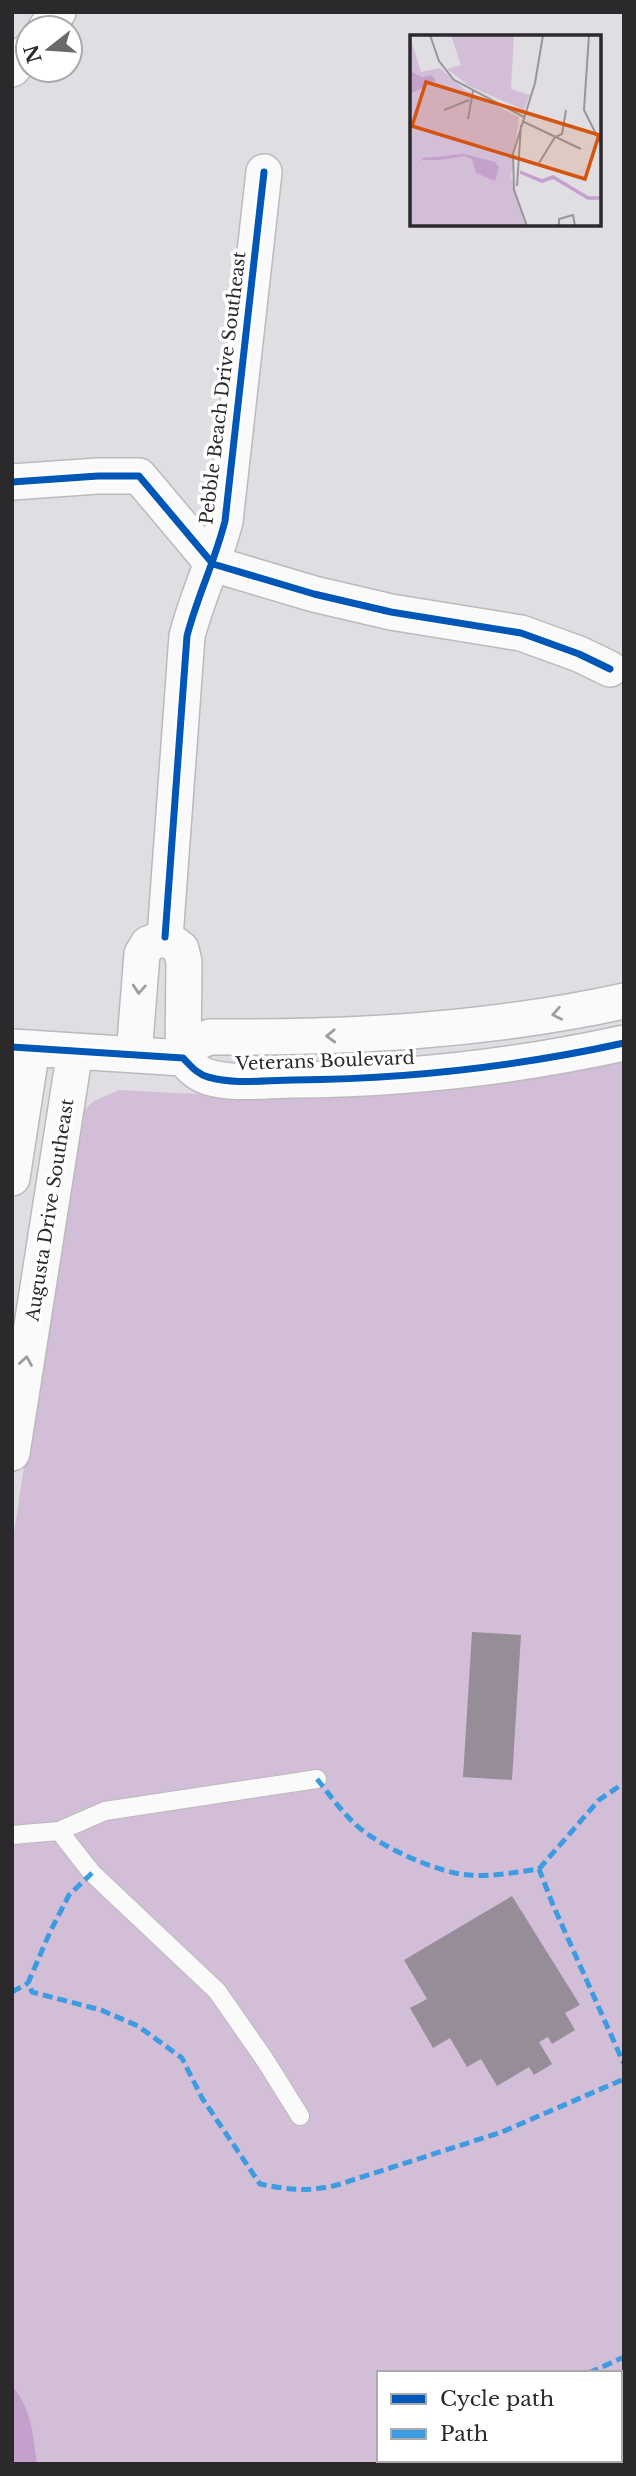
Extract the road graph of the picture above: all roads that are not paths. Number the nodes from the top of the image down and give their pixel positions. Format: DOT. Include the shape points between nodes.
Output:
graph roads {
  1 [pos="264,172"];
  2 [pos="12,482"];
  3 [pos="213,564"];
  4 [pos="610,669"];
  5 [pos="165,937"];
  6 [pos="624,1001"];
  7 [pos="624,1044"];
  8 [pos="22,1047"];
  9 [pos="75,1051"];
  10 [pos="134,1055"];
  11 [pos="183,1058"];
  12 [pos="12,1178"];
  13 [pos="12,1453"];
  14 [pos="317,1779"];
  15 [pos="59,1831"];
  16 [pos="12,1835"];
  17 [pos="300,2116"];
  1 -- 3 [label="street, Pebble Beach Drive Southeast" via="225,521"];
  2 -- 3 [label="street" via="139,476"];
  3 -- 4 [label="street" via="391,612 521,632"];
  3 -- 5 [label="street, Pebble Beach Drive Southeast" via="187,636"];
  5 -- 10 [label="street, one-way" via="148,944 142,954"];
  5 -- 11 [label="street" via="181,949 184,962"];
  6 -- 11 [label="street, Veterans Boulevard, one-way" via="466,1028 210,1037 197,1042"];
  7 -- 11 [label="street, Veterans Boulevard" via="516,1064 360,1079 230,1080 199,1074"];
  8 -- 9 [label="street, Veterans Boulevard"];
  8 -- 12 [label="street"];
  9 -- 10 [label="street, Veterans Boulevard"];
  13 -- 9 [label="street, Augusta Drive Southeast, one-way"];
  10 -- 11 [label="street, Veterans Boulevard"];
  14 -- 15 [label="lane" via="105,1811"];
  15 -- 16 [label="lane"];
  15 -- 17 [label="lane" via="92,1873 218,1991"];
}
